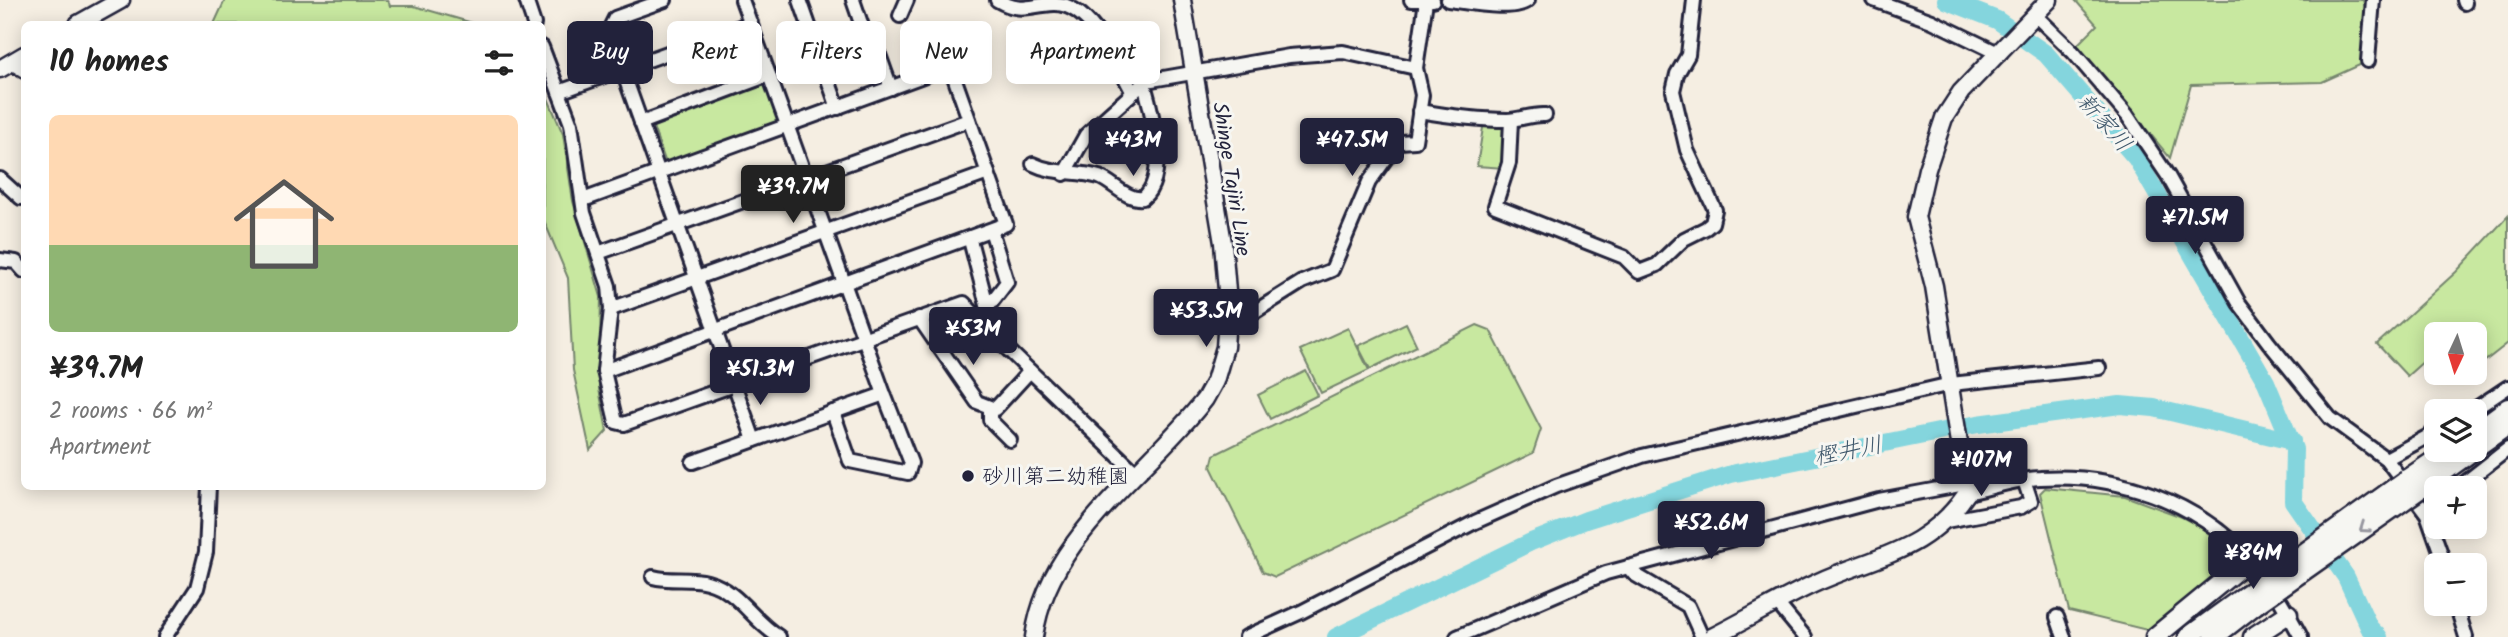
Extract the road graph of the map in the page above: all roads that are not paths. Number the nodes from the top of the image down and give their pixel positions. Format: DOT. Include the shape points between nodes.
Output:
graph roads {
  1 [pos="121,0"];
  2 [pos="526,0"];
  3 [pos="665,0"];
  4 [pos="742,0"];
  5 [pos="800,0"];
  6 [pos="853,0"];
  7 [pos="907,0"];
  8 [pos="997,0"];
  9 [pos="1182,0"];
  10 [pos="1410,0"];
  11 [pos="1448,0"];
  12 [pos="1528,0"];
  13 [pos="1695,0"];
  14 [pos="1874,0"];
  15 [pos="2049,0"];
  16 [pos="2373,0"];
  17 [pos="1429,1"];
  18 [pos="900,16"];
  19 [pos="2033,19"];
  20 [pos="83,21"];
  21 [pos="533,21"];
  22 [pos="614,21"];
  23 [pos="750,21"];
  24 [pos="807,21"];
  25 [pos="860,21"];
  26 [pos="2001,52"];
  27 [pos="762,55"];
  28 [pos="546,58"];
  29 [pos="2368,61"];
  30 [pos="1416,68"];
  31 [pos="1194,71"];
  32 [pos="886,74"];
  33 [pos="769,75"];
  34 [pos="1160,80"];
  35 [pos="582,84"];
  36 [pos="629,84"];
  37 [pos="829,84"];
  38 [pos="1144,84"];
  39 [pos="891,88"];
  40 [pos="559,92"];
  41 [pos="1133,93"];
  42 [pos="838,108"];
  43 [pos="1419,111"];
  44 [pos="1545,115"];
  45 [pos="969,120"];
  46 [pos="1511,120"];
  47 [pos="641,123"];
  48 [pos="788,127"];
  49 [pos="1033,164"];
  50 [pos="659,173"];
  51 [pos="988,173"];
  52 [pos="1064,174"];
  53 [pos="0,179"];
  54 [pos="806,179"];
  55 [pos="21,198"];
  56 [pos="583,200"];
  57 [pos="678,225"];
  58 [pos="991,230"];
  59 [pos="825,232"];
  60 [pos="970,240"];
  61 [pos="598,253"];
  62 [pos="0,260"];
  63 [pos="21,268"];
  64 [pos="696,277"];
  65 [pos="844,284"];
  66 [pos="984,294"];
  67 [pos="964,303"];
  68 [pos="987,308"];
  69 [pos="611,309"];
  70 [pos="919,318"];
  71 [pos="1227,329"];
  72 [pos="715,331"];
  73 [pos="995,336"];
  74 [pos="864,338"];
  75 [pos="2099,368"];
  76 [pos="604,371"];
  77 [pos="1030,371"];
  78 [pos="735,384"];
  79 [pos="1951,387"];
  80 [pos="2508,387"];
  81 [pos="884,394"];
  82 [pos="2487,401"];
  83 [pos="2508,408"];
  84 [pos="990,409"];
  85 [pos="833,412"];
  86 [pos="2487,423"];
  87 [pos="2508,425"];
  88 [pos="2424,438"];
  89 [pos="754,440"];
  90 [pos="1010,440"];
  91 [pos="2487,440"];
  92 [pos="2508,449"];
  93 [pos="2386,459"];
  94 [pos="693,462"];
  95 [pos="2437,462"];
  96 [pos="2452,462"];
  97 [pos="1137,474"];
  98 [pos="2473,476"];
  99 [pos="2024,480"];
  100 [pos="2413,484"];
  101 [pos="1966,489"];
  102 [pos="209,490"];
  103 [pos="2424,502"];
  104 [pos="1946,521"];
  105 [pos="2250,559"];
  106 [pos="1628,566"];
  107 [pos="653,577"];
  108 [pos="2251,600"];
  109 [pos="1777,603"];
  110 [pos="2288,614"];
  111 [pos="2460,616"];
  112 [pos="2057,617"];
  113 [pos="2180,631"];
  114 [pos="2465,634"];
  115 [pos="164,637"];
  116 [pos="779,637"];
  117 [pos="1034,637"];
  118 [pos="1245,637"];
  119 [pos="1457,637"];
  120 [pos="1702,637"];
  121 [pos="1712,637"];
  122 [pos="1805,637"];
  123 [pos="2064,637"];
  124 [pos="2155,637"];
  125 [pos="2214,637"];
  126 [pos="2253,637"];
  127 [pos="2301,637"];
  1 -- 20 [label="main road"];
  2 -- 21 [label="street"];
  3 -- 22 [label="street"];
  4 -- 23 [label="street"];
  5 -- 24 [label="street"];
  6 -- 25 [label="street"];
  7 -- 18 [label="street"];
  8 -- 41 [label="street" via="1017,9 1072,6 1110,51"];
  9 -- 31 [label="main road, Shinge Tajiri Line"];
  10 -- 17 [label="street"];
  11 -- 12 [label="street" via="1504,6"];
  13 -- 46 [label="street" via="1688,54 1673,91 1687,150 1714,217 1657,265 1639,272 1624,257 1495,206 1509,163"];
  14 -- 26 [label="street"];
  15 -- 19 [label="main road"];
  16 -- 29 [label="street"];
  17 -- 30 [label="street"];
  19 -- 26 [label="main road"];
  19 -- 93 [label="street" via="2074,53 2127,115 2168,176 2239,303 2269,343 2330,418"];
  26 -- 79 [label="main road" via="1961,92 1944,118 1916,217 1934,286"];
  27 -- 33 [label="street"];
  28 -- 40 [label="street"];
  30 -- 31 [label="street" via="1343,52"];
  30 -- 43 [label="street" via="1421,88"];
  31 -- 34 [label="street"];
  31 -- 71 [label="main road, Shinge Tajiri Line" via="1223,243"];
  32 -- 39 [label="street"];
  33 -- 47 [label="street"];
  33 -- 48 [label="street"];
  35 -- 40 [label="street"];
  36 -- 47 [label="street"];
  37 -- 42 [label="street"];
  38 -- 41 [label="street"];
  38 -- 52 [label="street" via="1156,145 1156,167 1148,193 1132,198 1100,178"];
  39 -- 42 [label="street"];
  39 -- 45 [label="street" via="942,69 953,74"];
  40 -- 56 [label="street" via="573,133"];
  41 -- 52 [label="street" via="1086,135"];
  42 -- 48 [label="street"];
  43 -- 46 [label="street"];
  43 -- 71 [label="street" via="1415,141 1395,146 1368,182 1332,270 1302,282"];
  44 -- 46 [label="street"];
  45 -- 51 [label="street"];
  45 -- 54 [label="street"];
  47 -- 50 [label="street"];
  48 -- 50 [label="street"];
  48 -- 54 [label="street"];
  49 -- 52 [label="street"];
  50 -- 56 [label="street"];
  50 -- 57 [label="street"];
  51 -- 58 [label="street" via="1006,225"];
  51 -- 59 [label="street"];
  53 -- 55 [label="street"];
  54 -- 57 [label="street"];
  54 -- 59 [label="street"];
  56 -- 61 [label="street"];
  57 -- 61 [label="street"];
  57 -- 64 [label="street"];
  58 -- 60 [label="street"];
  58 -- 68 [label="street" via="1007,282"];
  59 -- 64 [label="street"];
  59 -- 65 [label="street"];
  60 -- 65 [label="street"];
  60 -- 66 [label="street"];
  61 -- 69 [label="street"];
  62 -- 63 [label="street" via="16,262"];
  64 -- 69 [label="street"];
  64 -- 72 [label="street"];
  65 -- 72 [label="street"];
  65 -- 74 [label="street"];
  66 -- 67 [label="street"];
  66 -- 68 [label="street"];
  67 -- 70 [label="street"];
  67 -- 73 [label="street"];
  68 -- 73 [label="street"];
  69 -- 76 [label="street"];
  70 -- 74 [label="street"];
  70 -- 84 [label="street" via="977,402"];
  71 -- 97 [label="main road, Shinge Tajiri Line" via="1220,365 1205,399"];
  72 -- 76 [label="street"];
  72 -- 78 [label="street"];
  73 -- 77 [label="street"];
  74 -- 78 [label="street"];
  74 -- 81 [label="street"];
  75 -- 79 [label="street"];
  76 -- 78 [label="street" via="612,417 618,424"];
  77 -- 84 [label="street"];
  77 -- 97 [label="street"];
  78 -- 89 [label="street"];
  79 -- 101 [label="main road"];
  79 -- 118 [label="street" via="1655,453 1556,486"];
  80 -- 82 [label="street"];
  81 -- 85 [label="street"];
  81 -- 85 [label="street" via="911,463 908,473 850,461"];
  83 -- 86 [label="highway"];
  84 -- 90 [label="street" via="990,420"];
  85 -- 89 [label="street"];
  87 -- 91 [label="highway"];
  88 -- 93 [label="street"];
  89 -- 94 [label="street"];
  92 -- 98 [label="street"];
  93 -- 103 [label="street"];
  95 -- 100 [label="highway"];
  96 -- 100 [label="highway"];
  97 -- 117 [label="main road, Shinge Tajiri Line" via="1058,566"];
  99 -- 101 [label="street"];
  99 -- 104 [label="street" via="2031,501 2021,508"];
  99 -- 105 [label="street" via="2091,479 2145,491 2226,535"];
  100 -- 108 [label="highway, bridge"];
  101 -- 104 [label="main road"];
  101 -- 106 [label="street" via="1879,500"];
  102 -- 115 [label="street" via="206,552 197,588"];
  104 -- 109 [label="main road" via="1895,552"];
  105 -- 110 [label="street"];
  105 -- 113 [label="highway"];
  106 -- 119 [label="street"];
  106 -- 120 [label="street" via="1688,606"];
  107 -- 116 [label="street" via="690,579 722,588 743,602 759,625"];
  108 -- 113 [label="highway"];
  108 -- 125 [label="highway"];
  109 -- 121 [label="main road"];
  109 -- 122 [label="street"];
  110 -- 126 [label="highway"];
  110 -- 127 [label="street"];
  111 -- 114 [label="street"];
  112 -- 123 [label="street"];
  113 -- 124 [label="highway"];
}
